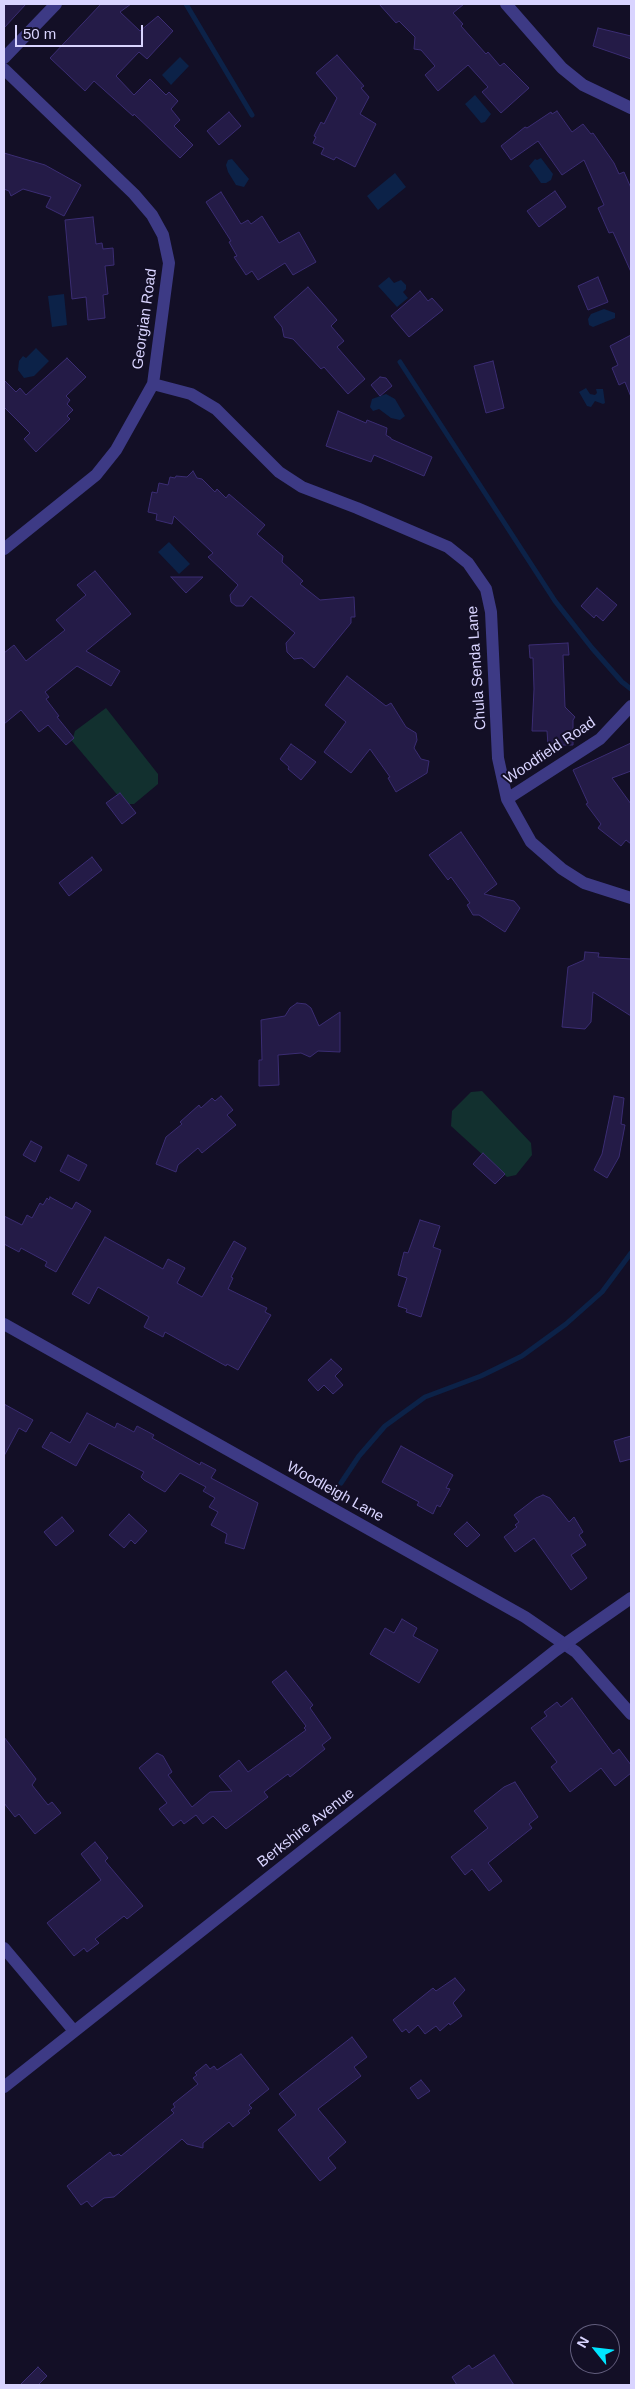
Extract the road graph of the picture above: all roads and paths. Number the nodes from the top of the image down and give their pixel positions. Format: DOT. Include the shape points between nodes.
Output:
graph roads {
  1 [pos="56,4"];
  2 [pos="506,4"];
  3 [pos="4,58"];
  4 [pos="4,69"];
  5 [pos="631,108"];
  6 [pos="152,384"];
  7 [pos="4,549"];
  8 [pos="631,706"];
  9 [pos="507,799"];
  10 [pos="631,898"];
  11 [pos="4,1324"];
  12 [pos="631,1598"];
  13 [pos="565,1643"];
  14 [pos="631,1714"];
  15 [pos="4,1948"];
  16 [pos="74,2031"];
  17 [pos="4,2087"];
  1 -- 3 [label="street"];
  2 -- 5 [label="street" via="562,68 583,85"];
  4 -- 6 [label="street, Georgian Road" via="134,194 152,214 163,235 169,263"];
  6 -- 7 [label="street, Georgian Road" via="116,450 96,475"];
  6 -- 9 [label="street, Chula Senda Lane" via="191,394 216,409 279,472 302,487 448,547 468,563 486,589 491,612 498,758"];
  8 -- 9 [label="street, Woodfield Road" via="600,739"];
  9 -- 10 [label="street, Chula Senda Lane" via="531,842 562,869 584,882"];
  11 -- 13 [label="street, Woodleigh Lane" via="525,1617"];
  12 -- 13 [label="street, Berkshire Avenue"];
  13 -- 14 [label="street, Woodleigh Lane"];
  13 -- 16 [label="street, Berkshire Avenue"];
  15 -- 16 [label="street"];
  16 -- 17 [label="street, Berkshire Avenue"];
}
